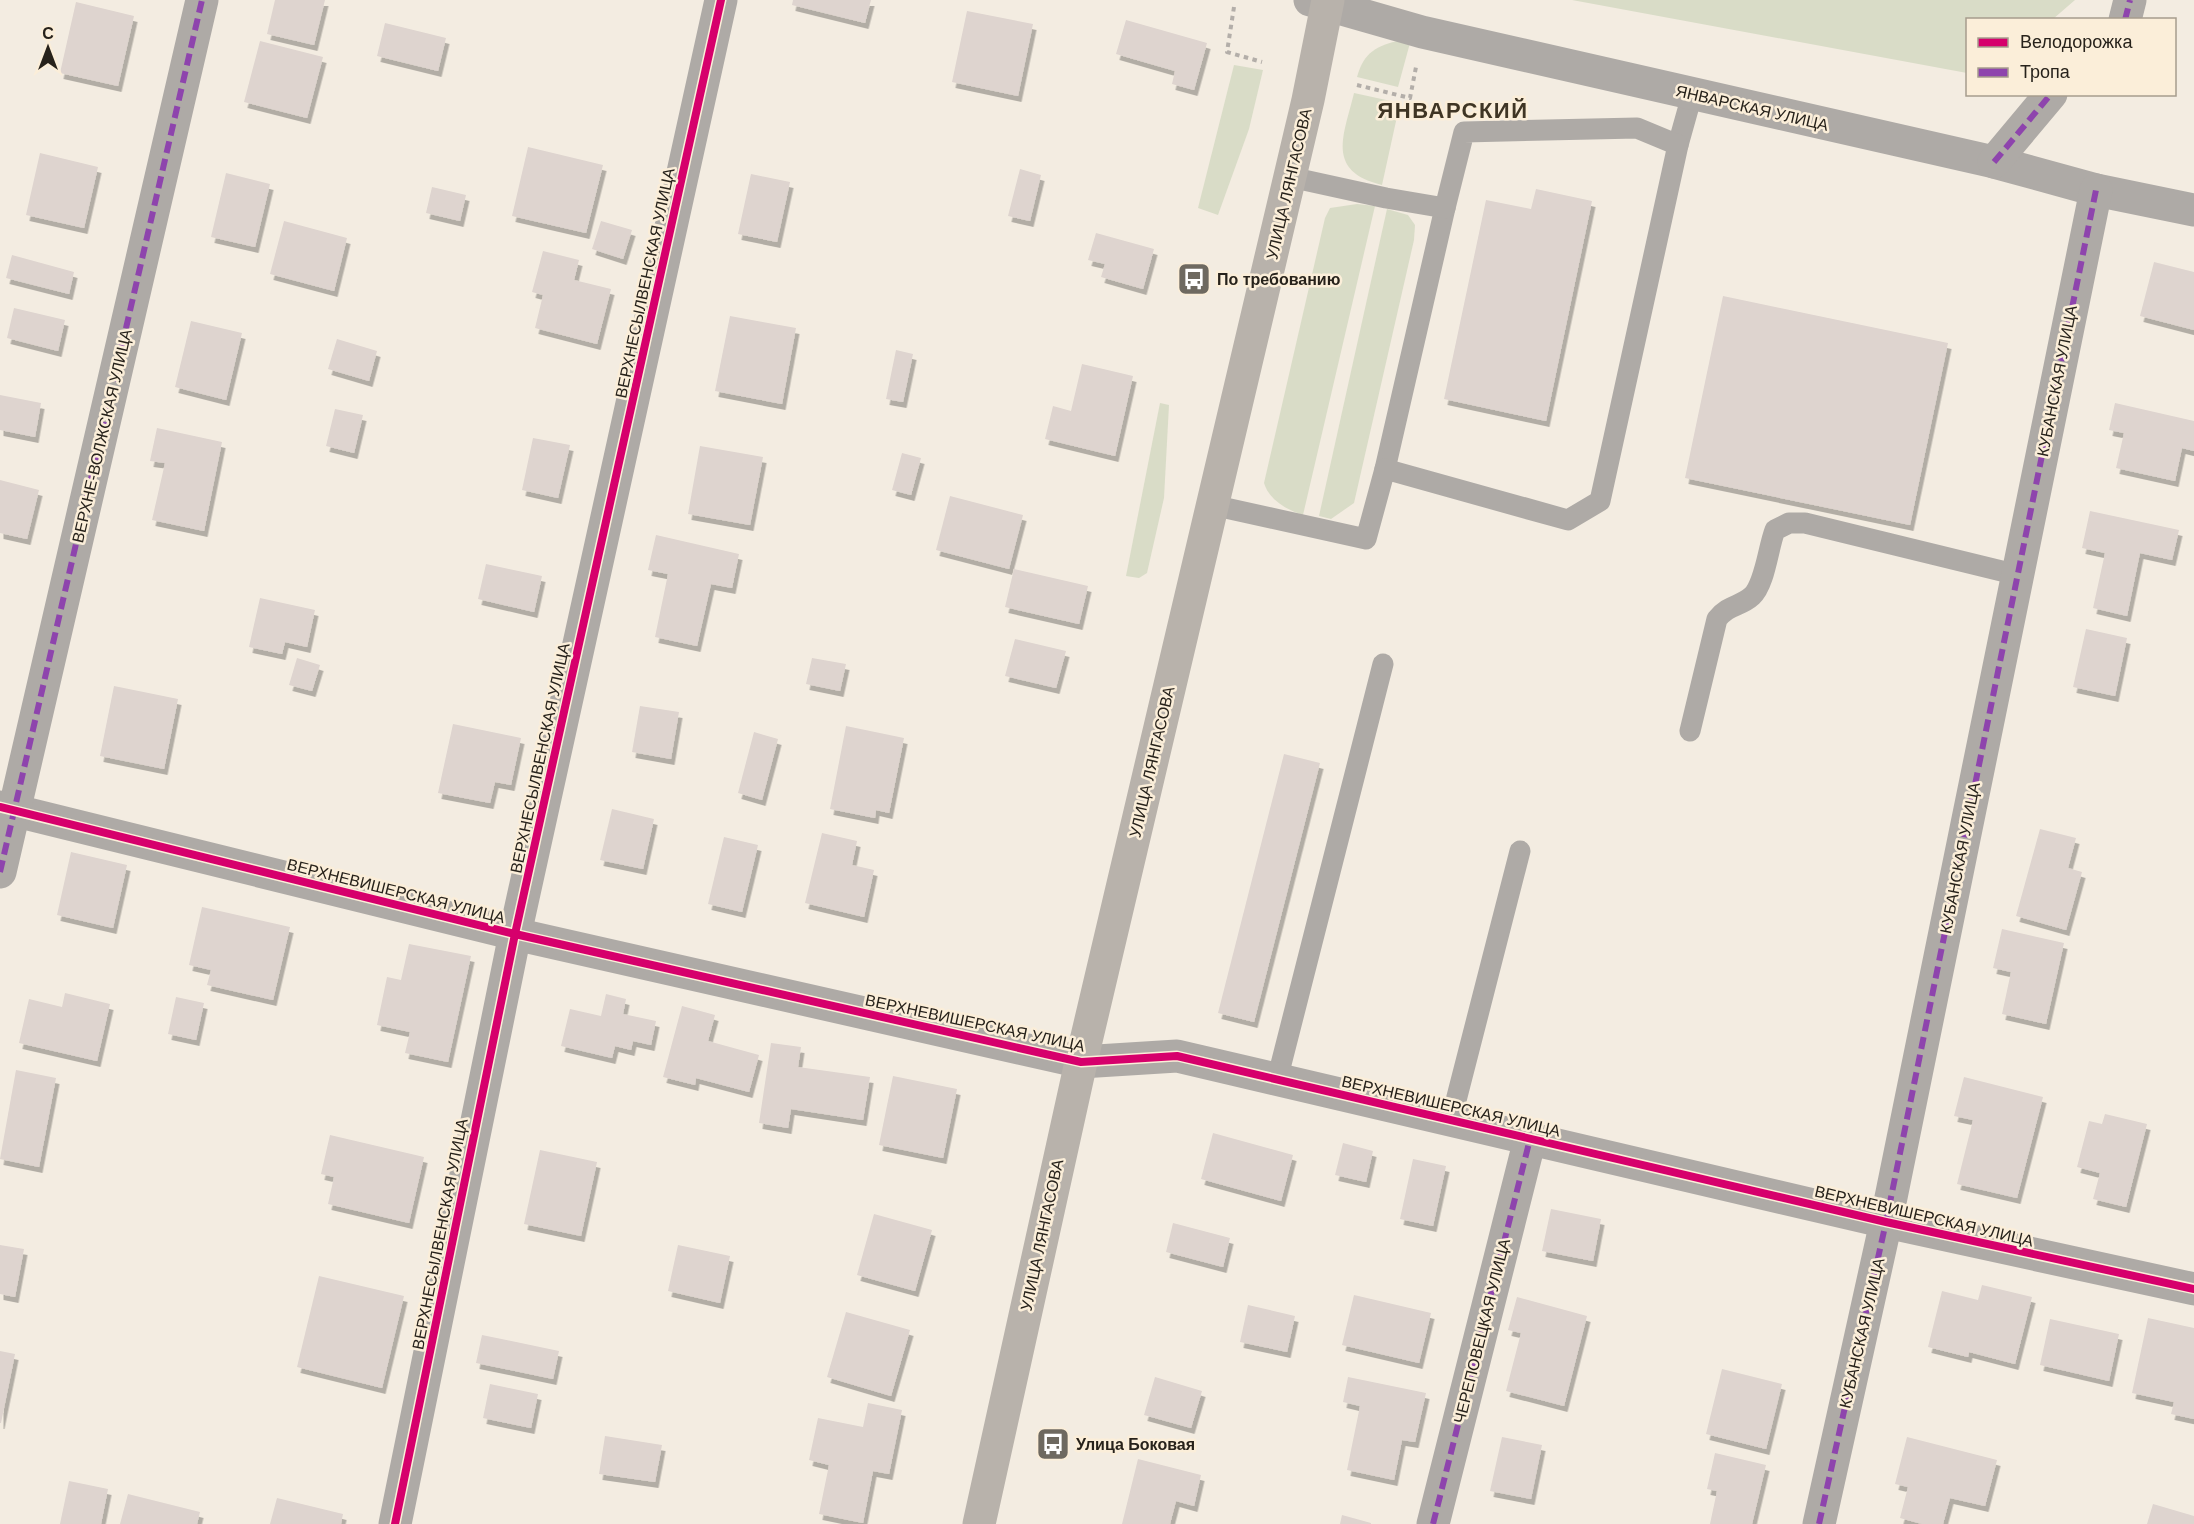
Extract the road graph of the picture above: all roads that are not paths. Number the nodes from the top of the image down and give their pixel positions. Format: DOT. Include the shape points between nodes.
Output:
graph roads {
  1 [pos="202,0"];
  2 [pos="722,0"];
  3 [pos="2130,0"];
  4 [pos="1322,1"];
  5 [pos="2126,18"];
  6 [pos="1692,95"];
  7 [pos="2049,96"];
  8 [pos="1678,145"];
  9 [pos="1994,162"];
  10 [pos="1290,177"];
  11 [pos="2096,190"];
  12 [pos="1445,208"];
  13 [pos="2194,210"];
  14 [pos="1385,469"];
  15 [pos="1212,505"];
  16 [pos="2018,575"];
  17 [pos="1383,664"];
  18 [pos="1690,731"];
  19 [pos="8,809"];
  20 [pos="1520,851"];
  21 [pos="0,872"];
  22 [pos="514,934"];
  23 [pos="1081,1062"];
  24 [pos="1277,1080"];
  25 [pos="1451,1120"];
  26 [pos="1530,1139"];
  27 [pos="1887,1222"];
  28 [pos="2194,1289"];
  29 [pos="395,1524"];
  30 [pos="979,1524"];
  31 [pos="1433,1524"];
  32 [pos="1819,1524"];
  1 -- 19 [label="street, ВЕРХНЕ-ВОЛЖСКАЯ УЛИЦА"];
  2 -- 22 [label="street, ВЕРХНЕСЫЛВЕНСКАЯ УЛИЦА"];
  3 -- 5 [label="street"];
  4 -- 6 [label="street, ЯНВАРСКАЯ УЛИЦА" via="1422,32"];
  4 -- 10 [label="main road, УЛИЦА ЛЯНГАСОВА" via="1308,100"];
  6 -- 8 [label="lane"];
  6 -- 9 [label="street, ЯНВАРСКАЯ УЛИЦА"];
  7 -- 9 [label="street"];
  8 -- 12 [label="lane" via="1637,128 1464,132"];
  8 -- 14 [label="lane" via="1600,501 1568,520"];
  9 -- 11 [label="street, ЯНВАРСКАЯ УЛИЦА"];
  10 -- 12 [label="lane"];
  10 -- 15 [label="main road, УЛИЦА ЛЯНГАСОВА"];
  11 -- 13 [label="street, ЯНВАРСКАЯ УЛИЦА"];
  11 -- 16 [label="street, КУБАНСКАЯ УЛИЦА"];
  12 -- 14 [label="lane"];
  14 -- 15 [label="lane" via="1366,539"];
  15 -- 23 [label="main road, УЛИЦА ЛЯНГАСОВА"];
  16 -- 18 [label="lane" via="1789,523 1775,530 1758,590 1717,618"];
  16 -- 27 [label="street, КУБАНСКАЯ УЛИЦА"];
  17 -- 24 [label="lane"];
  19 -- 21 [label="street, ВЕРХНЕ-ВОЛЖСКАЯ УЛИЦА"];
  19 -- 22 [label="street, ВЕРХНЕВИШЕРСКАЯ УЛИЦА"];
  20 -- 25 [label="lane"];
  22 -- 23 [label="street, ВЕРХНЕВИШЕРСКАЯ УЛИЦА"];
  22 -- 29 [label="street, ВЕРХНЕСЫЛВЕНСКАЯ УЛИЦА"];
  23 -- 24 [label="street, ВЕРХНЕВИШЕРСКАЯ УЛИЦА" via="1177,1056"];
  23 -- 30 [label="main road, УЛИЦА ЛЯНГАСОВА"];
  24 -- 25 [label="street, ВЕРХНЕВИШЕРСКАЯ УЛИЦА"];
  25 -- 26 [label="street, ВЕРХНЕВИШЕРСКАЯ УЛИЦА"];
  26 -- 27 [label="street, ВЕРХНЕВИШЕРСКАЯ УЛИЦА"];
  26 -- 31 [label="street, ЧЕРЕПОВЕЦКАЯ УЛИЦА"];
  27 -- 28 [label="street, ВЕРХНЕВИШЕРСКАЯ УЛИЦА"];
  27 -- 32 [label="street, КУБАНСКАЯ УЛИЦА"];
}
